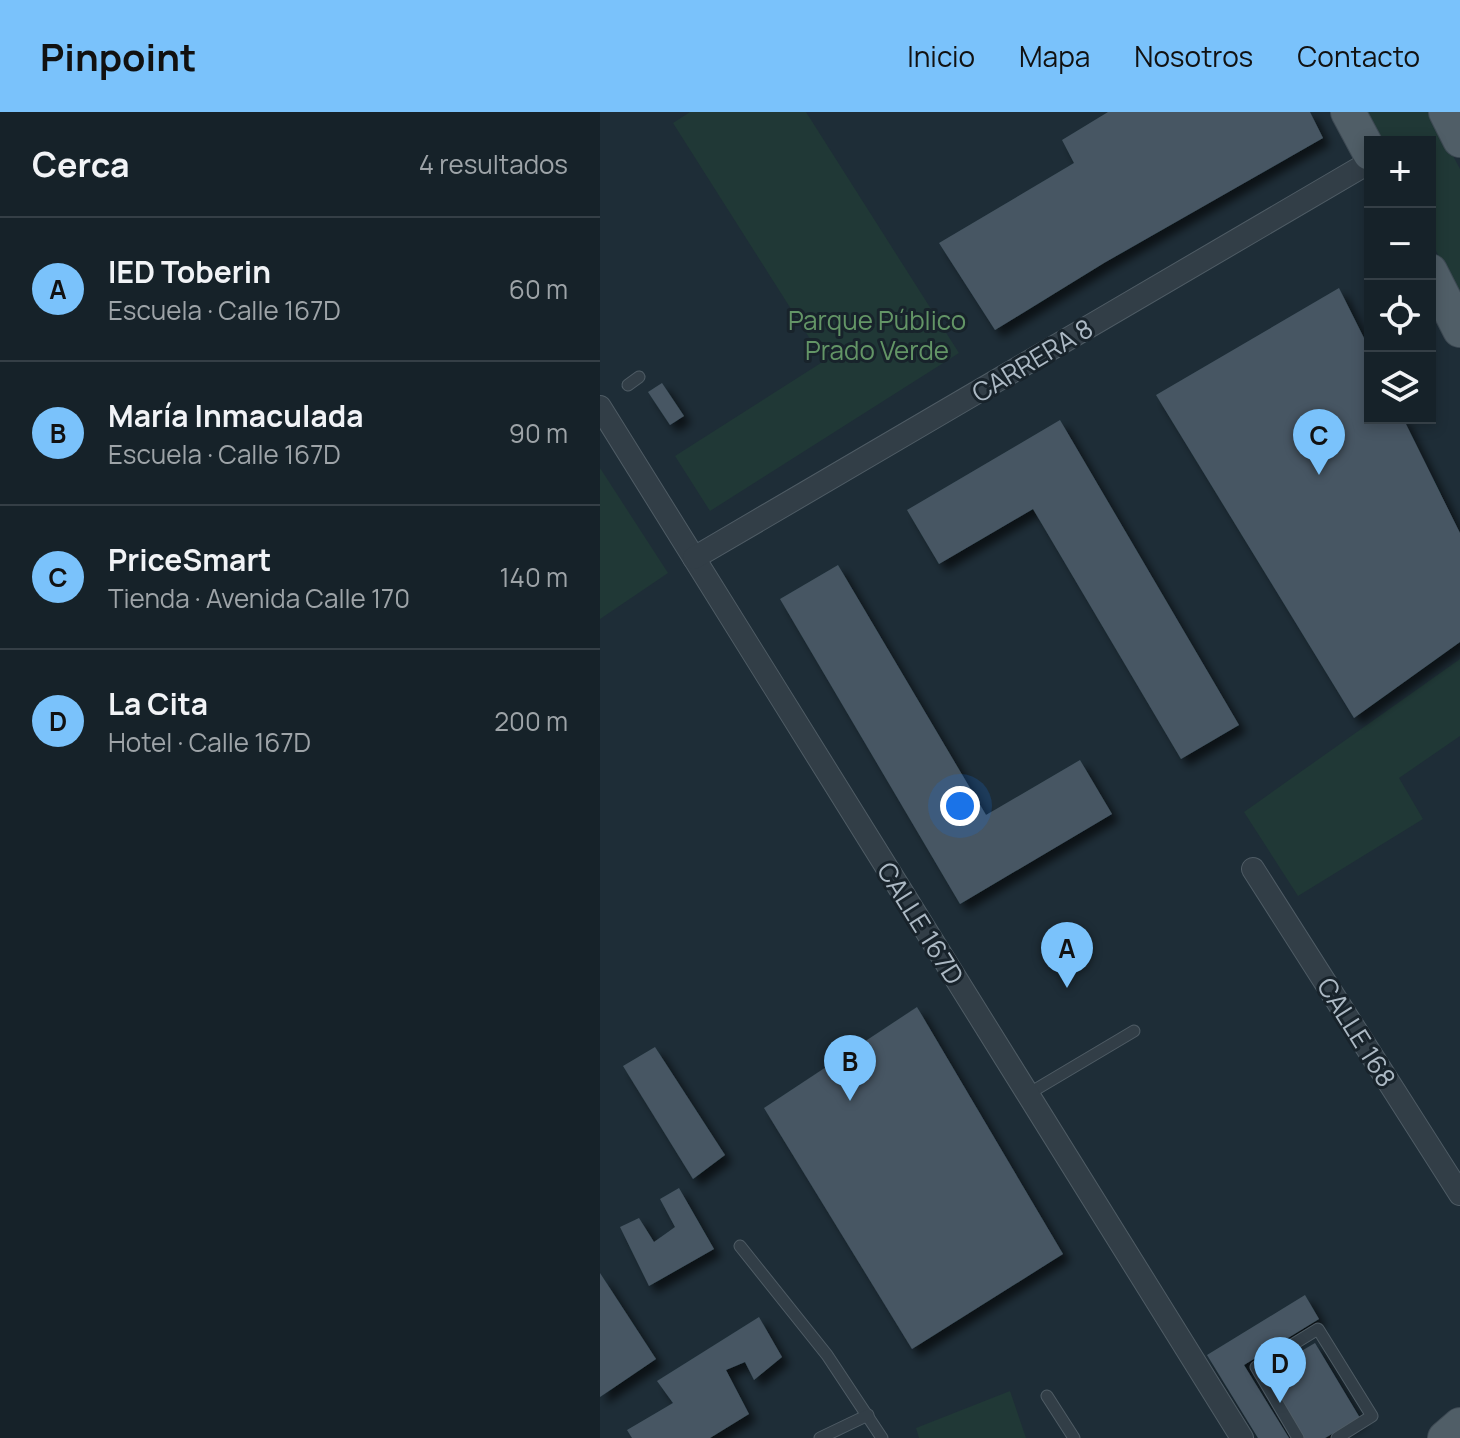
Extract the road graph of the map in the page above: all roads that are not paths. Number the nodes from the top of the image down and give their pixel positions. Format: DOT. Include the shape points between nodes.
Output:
graph roads {
  1 [pos="1348,112"];
  2 [pos="1446,112"];
  3 [pos="1460,140"];
  4 [pos="1364,142"];
  5 [pos="1364,166"];
  6 [pos="1435,280"];
  7 [pos="1460,330"];
  8 [pos="639,377"];
  9 [pos="628,385"];
  10 [pos="600,407"];
  11 [pos="694,558"];
  12 [pos="1253,869"];
  13 [pos="1134,1031"];
  14 [pos="1028,1094"];
  15 [pos="1460,1194"];
  16 [pos="740,1246"];
  17 [pos="1047,1396"];
  18 [pos="868,1415"];
  19 [pos="1460,1425"];
  20 [pos="1340,1437"];
  21 [pos="820,1438"];
  22 [pos="882,1438"];
  23 [pos="1074,1438"];
  24 [pos="1242,1438"];
  25 [pos="1298,1438"];
  26 [pos="1445,1438"];
  1 -- 4 [label="main road"];
  2 -- 3 [label="main road"];
  5 -- 11 [label="street, CARRERA 8"];
  6 -- 7 [label="main road"];
  8 -- 9 [label="lane"];
  10 -- 11 [label="street, CALLE 167D"];
  11 -- 14 [label="street, CALLE 167D"];
  12 -- 15 [label="street, CALLE 168"];
  13 -- 14 [label="lane"];
  14 -- 24 [label="street, CALLE 167D"];
  16 -- 18 [label="lane"];
  17 -- 23 [label="lane"];
  18 -- 21 [label="lane"];
  18 -- 22 [label="lane"];
  19 -- 26 [label="main road"];
  20 -- 25 [label="lane" via="1372,1416 1318,1329 1256,1367"];
}
